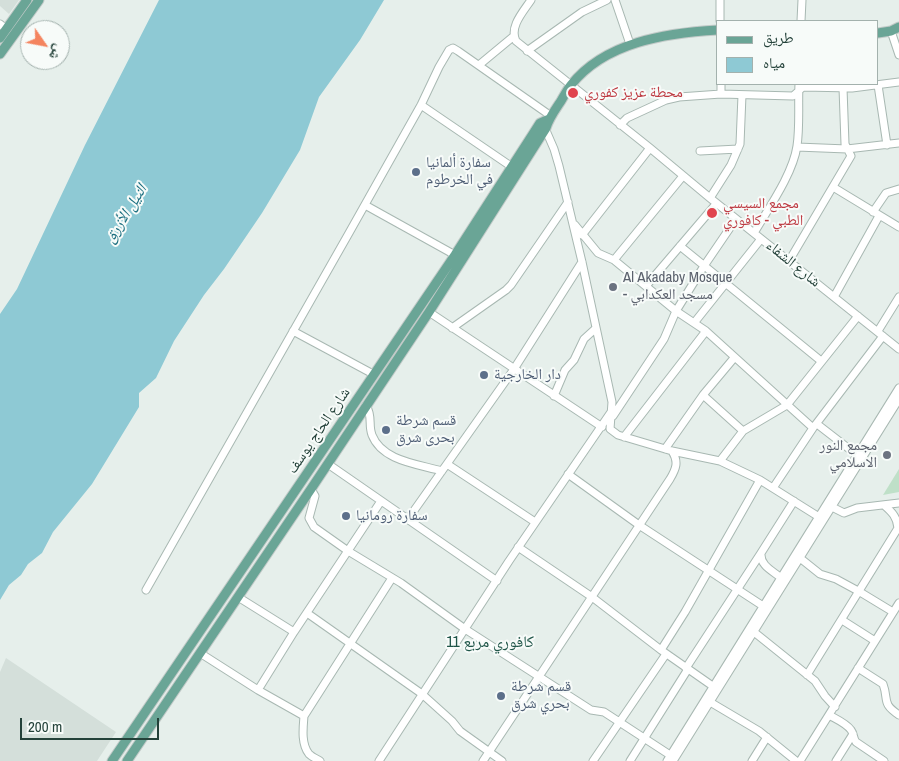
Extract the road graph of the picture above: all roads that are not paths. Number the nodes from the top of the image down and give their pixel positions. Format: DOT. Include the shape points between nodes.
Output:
graph roads {
  1 [pos="27,0"];
  2 [pos="40,0"];
  3 [pos="531,0"];
  4 [pos="607,0"];
  5 [pos="614,0"];
  6 [pos="720,0"];
  7 [pos="802,0"];
  8 [pos="720,20"];
  9 [pos="801,20"];
  10 [pos="3,26"];
  11 [pos="895,29"];
  12 [pos="716,30"];
  13 [pos="879,33"];
  14 [pos="514,36"];
  15 [pos="0,38"];
  16 [pos="630,44"];
  17 [pos="527,50"];
  18 [pos="0,54"];
  19 [pos="899,55"];
  20 [pos="478,65"];
  21 [pos="899,82"];
  22 [pos="571,85"];
  23 [pos="721,85"];
  24 [pos="878,85"];
  25 [pos="879,85"];
  26 [pos="798,87"];
  27 [pos="843,88"];
  28 [pos="721,94"];
  29 [pos="742,95"];
  30 [pos="421,105"];
  31 [pos="546,121"];
  32 [pos="620,125"];
  33 [pos="536,136"];
  34 [pos="899,143"];
  35 [pos="887,145"];
  36 [pos="650,148"];
  37 [pos="797,148"];
  38 [pos="554,149"];
  39 [pos="847,149"];
  40 [pos="738,150"];
  41 [pos="700,151"];
  42 [pos="512,167"];
  43 [pos="683,176"];
  44 [pos="833,187"];
  45 [pos="899,189"];
  46 [pos="710,198"];
  47 [pos="568,202"];
  48 [pos="716,204"];
  49 [pos="365,205"];
  50 [pos="876,214"];
  51 [pos="736,219"];
  52 [pos="573,223"];
  53 [pos="899,227"];
  54 [pos="754,233"];
  55 [pos="582,235"];
  56 [pos="761,239"];
  57 [pos="680,246"];
  58 [pos="455,255"];
  59 [pos="614,260"];
  60 [pos="789,261"];
  61 [pos="582,262"];
  62 [pos="704,266"];
  63 [pos="725,283"];
  64 [pos="646,286"];
  65 [pos="834,297"];
  66 [pos="899,297"];
  67 [pos="676,311"];
  68 [pos="429,312"];
  69 [pos="858,316"];
  70 [pos="694,323"];
  71 [pos="452,328"];
  72 [pos="595,329"];
  73 [pos="293,331"];
  74 [pos="706,332"];
  75 [pos="880,334"];
  76 [pos="899,348"];
  77 [pos="734,358"];
  78 [pos="821,361"];
  79 [pos="514,369"];
  80 [pos="373,374"];
  81 [pos="899,388"];
  82 [pos="702,394"];
  83 [pos="554,396"];
  84 [pos="356,399"];
  85 [pos="899,399"];
  86 [pos="366,405"];
  87 [pos="787,405"];
  88 [pos="612,410"];
  89 [pos="610,420"];
  90 [pos="600,426"];
  91 [pos="815,426"];
  92 [pos="610,429"];
  93 [pos="743,431"];
  94 [pos="624,437"];
  95 [pos="668,450"];
  96 [pos="861,455"];
  97 [pos="720,461"];
  98 [pos="328,464"];
  99 [pos="447,464"];
  100 [pos="442,470"];
  101 [pos="568,474"];
  102 [pos="760,480"];
  103 [pos="773,488"];
  104 [pos="311,489"];
  105 [pos="381,501"];
  106 [pos="794,501"];
  107 [pos="899,503"];
  108 [pos="884,505"];
  109 [pos="832,508"];
  110 [pos="819,517"];
  111 [pos="408,519"];
  112 [pos="535,522"];
  113 [pos="639,525"];
  114 [pos="518,547"];
  115 [pos="348,551"];
  116 [pos="761,553"];
  117 [pos="800,558"];
  118 [pos="708,569"];
  119 [pos="780,577"];
  120 [pos="392,578"];
  121 [pos="497,581"];
  122 [pos="146,590"];
  123 [pos="736,590"];
  124 [pos="860,592"];
  125 [pos="238,597"];
  126 [pos="592,597"];
  127 [pos="899,603"];
  128 [pos="763,606"];
  129 [pos="893,612"];
  130 [pos="306,613"];
  131 [pos="842,620"];
  132 [pos="465,629"];
  133 [pos="294,632"];
  134 [pos="754,632"];
  135 [pos="875,642"];
  136 [pos="350,643"];
  137 [pos="664,652"];
  138 [pos="200,653"];
  139 [pos="687,668"];
  140 [pos="858,668"];
  141 [pos="807,675"];
  142 [pos="540,676"];
  143 [pos="714,687"];
  144 [pos="258,690"];
  145 [pos="422,694"];
  146 [pos="710,702"];
  147 [pos="835,707"];
  148 [pos="829,715"];
  149 [pos="899,715"];
  150 [pos="304,716"];
  151 [pos="620,722"];
  152 [pos="853,733"];
  153 [pos="767,737"];
  154 [pos="644,738"];
  155 [pos="124,744"];
  156 [pos="134,750"];
  157 [pos="488,753"];
  158 [pos="670,759"];
  159 [pos="112,761"];
  160 [pos="127,761"];
  161 [pos="320,761"];
  162 [pos="379,761"];
  163 [pos="483,761"];
  164 [pos="502,761"];
  165 [pos="593,761"];
  166 [pos="630,761"];
  167 [pos="752,761"];
  168 [pos="796,761"];
  169 [pos="800,761"];
  170 [pos="836,761"];
  171 [pos="884,761"];
  1 -- 10 [label="main road"];
  2 -- 18 [label="main road"];
  3 -- 14 [label="street" via="514,28"];
  4 -- 17 [label="street" via="582,12"];
  5 -- 16 [label="street"];
  6 -- 8 [label="street"];
  7 -- 9 [label="street"];
  10 -- 15 [label="main road"];
  11 -- 13 [label="main road"];
  11 -- 19 [label="street"];
  12 -- 16 [label="main road, شارع الحاج يوسف" via="679,33"];
  14 -- 17 [label="street, شارع الشفاء"];
  14 -- 20 [label="street"];
  16 -- 22 [label="main road, شارع الحاج يوسف" via="598,62"];
  17 -- 22 [label="street, شارع الشفاء"];
  20 -- 30 [label="street" via="453,48 449,50"];
  20 -- 31 [label="street"];
  21 -- 25 [label="street"];
  22 -- 31 [label="main road, شارع الحاج يوسف"];
  22 -- 32 [label="street, شارع الشفاء"];
  23 -- 28 [label="street"];
  24 -- 27 [label="street"];
  24 -- 35 [label="street"];
  26 -- 27 [label="street"];
  26 -- 29 [label="street" via="792,96"];
  26 -- 37 [label="street"];
  27 -- 39 [label="street"];
  28 -- 29 [label="street"];
  28 -- 32 [label="street" via="679,96 627,118"];
  29 -- 40 [label="street"];
  30 -- 42 [label="street"];
  30 -- 49 [label="street"];
  31 -- 33 [label="main road, شارع الحاج يوسف"];
  31 -- 38 [label="street"];
  32 -- 36 [label="street, شارع الشفاء"];
  33 -- 38 [label="street"];
  33 -- 42 [label="main road, شارع الحاج يوسف"];
  33 -- 68 [label="main road, شارع الحاج يوسف"];
  34 -- 35 [label="street"];
  35 -- 39 [label="street"];
  36 -- 43 [label="street, شارع الشفاء"];
  36 -- 55 [label="street"];
  37 -- 39 [label="street"];
  37 -- 54 [label="street" via="791,169"];
  38 -- 47 [label="street"];
  39 -- 44 [label="street" via="851,156"];
  40 -- 41 [label="street"];
  40 -- 46 [label="street"];
  42 -- 58 [label="main road, شارع الحاج يوسف"];
  43 -- 46 [label="street, شارع الشفاء"];
  43 -- 59 [label="street"];
  44 -- 50 [label="street"];
  44 -- 60 [label="street"];
  45 -- 50 [label="street" via="886,193"];
  46 -- 48 [label="street, شارع الشفاء"];
  47 -- 52 [label="street"];
  47 -- 71 [label="street" via="511,285"];
  48 -- 51 [label="street, شارع الشفاء"];
  48 -- 57 [label="street"];
  49 -- 58 [label="street"];
  49 -- 73 [label="street"];
  50 -- 53 [label="street"];
  50 -- 65 [label="street"];
  51 -- 54 [label="street, شارع الشفاء"];
  51 -- 62 [label="street"];
  52 -- 55 [label="street"];
  52 -- 61 [label="street"];
  54 -- 56 [label="street, شارع الشفاء"];
  55 -- 59 [label="street" via="598,252"];
  56 -- 60 [label="street, شارع الشفاء"];
  56 -- 63 [label="street"];
  57 -- 62 [label="street"];
  57 -- 64 [label="street"];
  58 -- 80 [label="main road, شارع الحاج يوسف"];
  59 -- 64 [label="street"];
  60 -- 65 [label="street, شارع الشفاء"];
  61 -- 72 [label="street"];
  61 -- 79 [label="street"];
  62 -- 63 [label="street"];
  62 -- 67 [label="street"];
  63 -- 70 [label="street"];
  63 -- 78 [label="street"];
  64 -- 67 [label="street"];
  65 -- 69 [label="street, شارع الشفاء"];
  66 -- 75 [label="street"];
  67 -- 70 [label="street"];
  67 -- 89 [label="street" via="664,339"];
  68 -- 71 [label="street"];
  68 -- 86 [label="main road, شارع الحاج يوسف"];
  69 -- 75 [label="street, شارع الشفاء"];
  69 -- 78 [label="street"];
  70 -- 74 [label="street"];
  71 -- 79 [label="street"];
  72 -- 83 [label="street" via="584,339 565,370"];
  72 -- 88 [label="street"];
  73 -- 80 [label="street"];
  73 -- 122 [label="street"];
  74 -- 77 [label="street"];
  74 -- 94 [label="street"];
  75 -- 76 [label="street, شارع الشفاء"];
  75 -- 91 [label="street"];
  77 -- 82 [label="street"];
  77 -- 87 [label="street"];
  78 -- 87 [label="street"];
  79 -- 83 [label="street"];
  79 -- 99 [label="street"];
  80 -- 84 [label="main road, شارع الحاج يوسف"];
  81 -- 96 [label="street"];
  82 -- 93 [label="street"];
  82 -- 95 [label="street"];
  83 -- 90 [label="street"];
  84 -- 86 [label="main road"];
  84 -- 155 [label="main road, شارع الحاج يوسف"];
  85 -- 96 [label="street"];
  86 -- 98 [label="main road, شارع الحاج يوسف"];
  86 -- 100 [label="street" via="371,413 375,443 382,450 402,460"];
  87 -- 91 [label="street"];
  87 -- 93 [label="street"];
  88 -- 89 [label="street"];
  88 -- 90 [label="street"];
  89 -- 92 [label="street"];
  90 -- 92 [label="street"];
  90 -- 101 [label="street"];
  91 -- 96 [label="street"];
  91 -- 103 [label="street"];
  92 -- 94 [label="street"];
  93 -- 97 [label="street"];
  94 -- 95 [label="street"];
  95 -- 97 [label="street"];
  95 -- 113 [label="street" via="676,458 675,471"];
  96 -- 109 [label="street"];
  96 -- 110 [label="street"];
  97 -- 102 [label="street"];
  98 -- 104 [label="main road, شارع الحاج يوسف"];
  98 -- 105 [label="street"];
  99 -- 100 [label="street"];
  99 -- 112 [label="street"];
  100 -- 111 [label="street"];
  101 -- 112 [label="street"];
  101 -- 113 [label="street"];
  102 -- 103 [label="street"];
  102 -- 118 [label="street"];
  103 -- 106 [label="street"];
  104 -- 115 [label="street" via="315,496 310,522"];
  104 -- 125 [label="main road, شارع الحاج يوسف"];
  105 -- 111 [label="street"];
  105 -- 115 [label="street"];
  106 -- 110 [label="street"];
  106 -- 116 [label="street"];
  107 -- 108 [label="street"];
  108 -- 109 [label="street" via="844,513"];
  108 -- 124 [label="street" via="894,514 898,528"];
  109 -- 117 [label="street"];
  110 -- 119 [label="street"];
  111 -- 121 [label="street"];
  112 -- 114 [label="street"];
  113 -- 118 [label="street"];
  113 -- 126 [label="street"];
  114 -- 121 [label="street"];
  114 -- 126 [label="street"];
  115 -- 120 [label="street"];
  115 -- 130 [label="street"];
  116 -- 119 [label="street" via="763,564"];
  116 -- 123 [label="street"];
  117 -- 124 [label="street" via="820,574"];
  117 -- 134 [label="street"];
  118 -- 123 [label="street"];
  118 -- 137 [label="street"];
  119 -- 128 [label="street"];
  120 -- 132 [label="street"];
  120 -- 136 [label="street"];
  121 -- 132 [label="street"];
  123 -- 128 [label="street"];
  123 -- 139 [label="street"];
  124 -- 129 [label="street"];
  124 -- 131 [label="street"];
  125 -- 133 [label="street"];
  125 -- 138 [label="main road, شارع الحاج يوسف"];
  126 -- 137 [label="street"];
  126 -- 142 [label="street"];
  127 -- 129 [label="street"];
  128 -- 143 [label="street"];
  129 -- 135 [label="street"];
  130 -- 133 [label="street"];
  130 -- 136 [label="street"];
  131 -- 135 [label="street"];
  131 -- 141 [label="street"];
  132 -- 142 [label="street"];
  132 -- 145 [label="street"];
  133 -- 144 [label="street"];
  134 -- 141 [label="street"];
  134 -- 146 [label="street"];
  135 -- 140 [label="street"];
  136 -- 145 [label="street"];
  136 -- 150 [label="street"];
  137 -- 139 [label="street"];
  137 -- 151 [label="street"];
  138 -- 144 [label="street"];
  138 -- 156 [label="main road, شارع الحاج يوسف"];
  139 -- 143 [label="street"];
  139 -- 154 [label="street"];
  140 -- 147 [label="street"];
  140 -- 149 [label="street" via="883,684 887,704"];
  141 -- 147 [label="street"];
  142 -- 151 [label="street" via="592,710 604,712"];
  142 -- 157 [label="street"];
  143 -- 158 [label="street"];
  144 -- 150 [label="street"];
  145 -- 157 [label="street"];
  145 -- 162 [label="street"];
  146 -- 153 [label="street"];
  146 -- 158 [label="street"];
  147 -- 148 [label="street"];
  148 -- 152 [label="street"];
  148 -- 169 [label="street"];
  150 -- 161 [label="street" via="306,746 310,754"];
  151 -- 154 [label="street"];
  151 -- 165 [label="street"];
  152 -- 170 [label="street"];
  152 -- 171 [label="street" via="856,742"];
  153 -- 167 [label="street"];
  153 -- 168 [label="street"];
  154 -- 158 [label="street"];
  154 -- 166 [label="street"];
  155 -- 156 [label="main road"];
  155 -- 159 [label="main road, شارع الحاج يوسف"];
  156 -- 160 [label="main road, شارع الحاج يوسف"];
  157 -- 163 [label="street"];
  157 -- 164 [label="street"];
}
